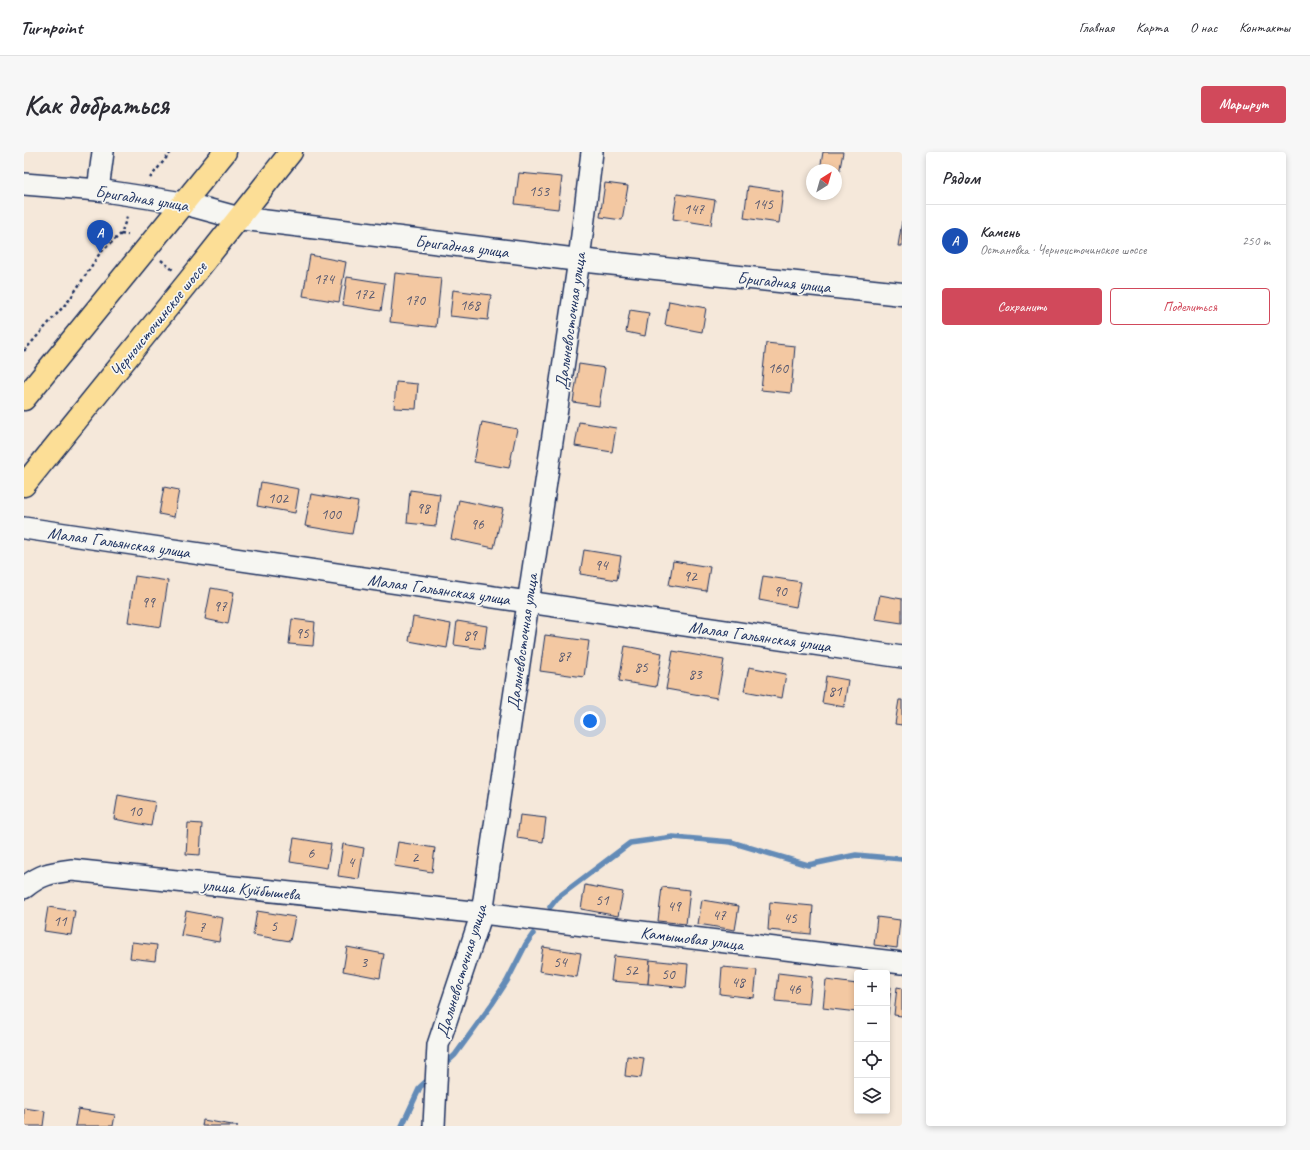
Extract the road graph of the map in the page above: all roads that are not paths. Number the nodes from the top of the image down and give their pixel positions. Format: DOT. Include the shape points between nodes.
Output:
graph roads {
  1 [pos="103,152"];
  2 [pos="226,152"];
  3 [pos="291,152"];
  4 [pos="592,152"];
  5 [pos="24,184"];
  6 [pos="98,190"];
  7 [pos="183,203"];
  8 [pos="238,218"];
  9 [pos="579,260"];
  10 [pos="902,294"];
  11 [pos="24,399"];
  12 [pos="24,485"];
  13 [pos="24,528"];
  14 [pos="528,602"];
  15 [pos="902,656"];
  16 [pos="24,888"];
  17 [pos="482,913"];
  18 [pos="902,963"];
  19 [pos="434,1126"];
  1 -- 6 [label="street"];
  2 -- 7 [label="main road"];
  3 -- 8 [label="main road, Черноисточинское шоссе"];
  4 -- 9 [label="street, Дальневосточная улица"];
  5 -- 6 [label="street, Бригадная улица"];
  6 -- 7 [label="street, Бригадная улица"];
  7 -- 8 [label="street, Бригадная улица"];
  7 -- 11 [label="main road"];
  8 -- 9 [label="street, Бригадная улица"];
  8 -- 12 [label="main road, Черноисточинское шоссе"];
  9 -- 10 [label="street, Бригадная улица"];
  9 -- 14 [label="street, Дальневосточная улица"];
  13 -- 14 [label="street, Малая Гальянская улица"];
  14 -- 15 [label="street, Малая Гальянская улица"];
  14 -- 17 [label="street, Дальневосточная улица"];
  16 -- 17 [label="street, улица Куйбышева" via="36,878 72,870"];
  17 -- 18 [label="street, Камышовая улица"];
  17 -- 19 [label="street, Дальневосточная улица" via="438,1045"];
}
